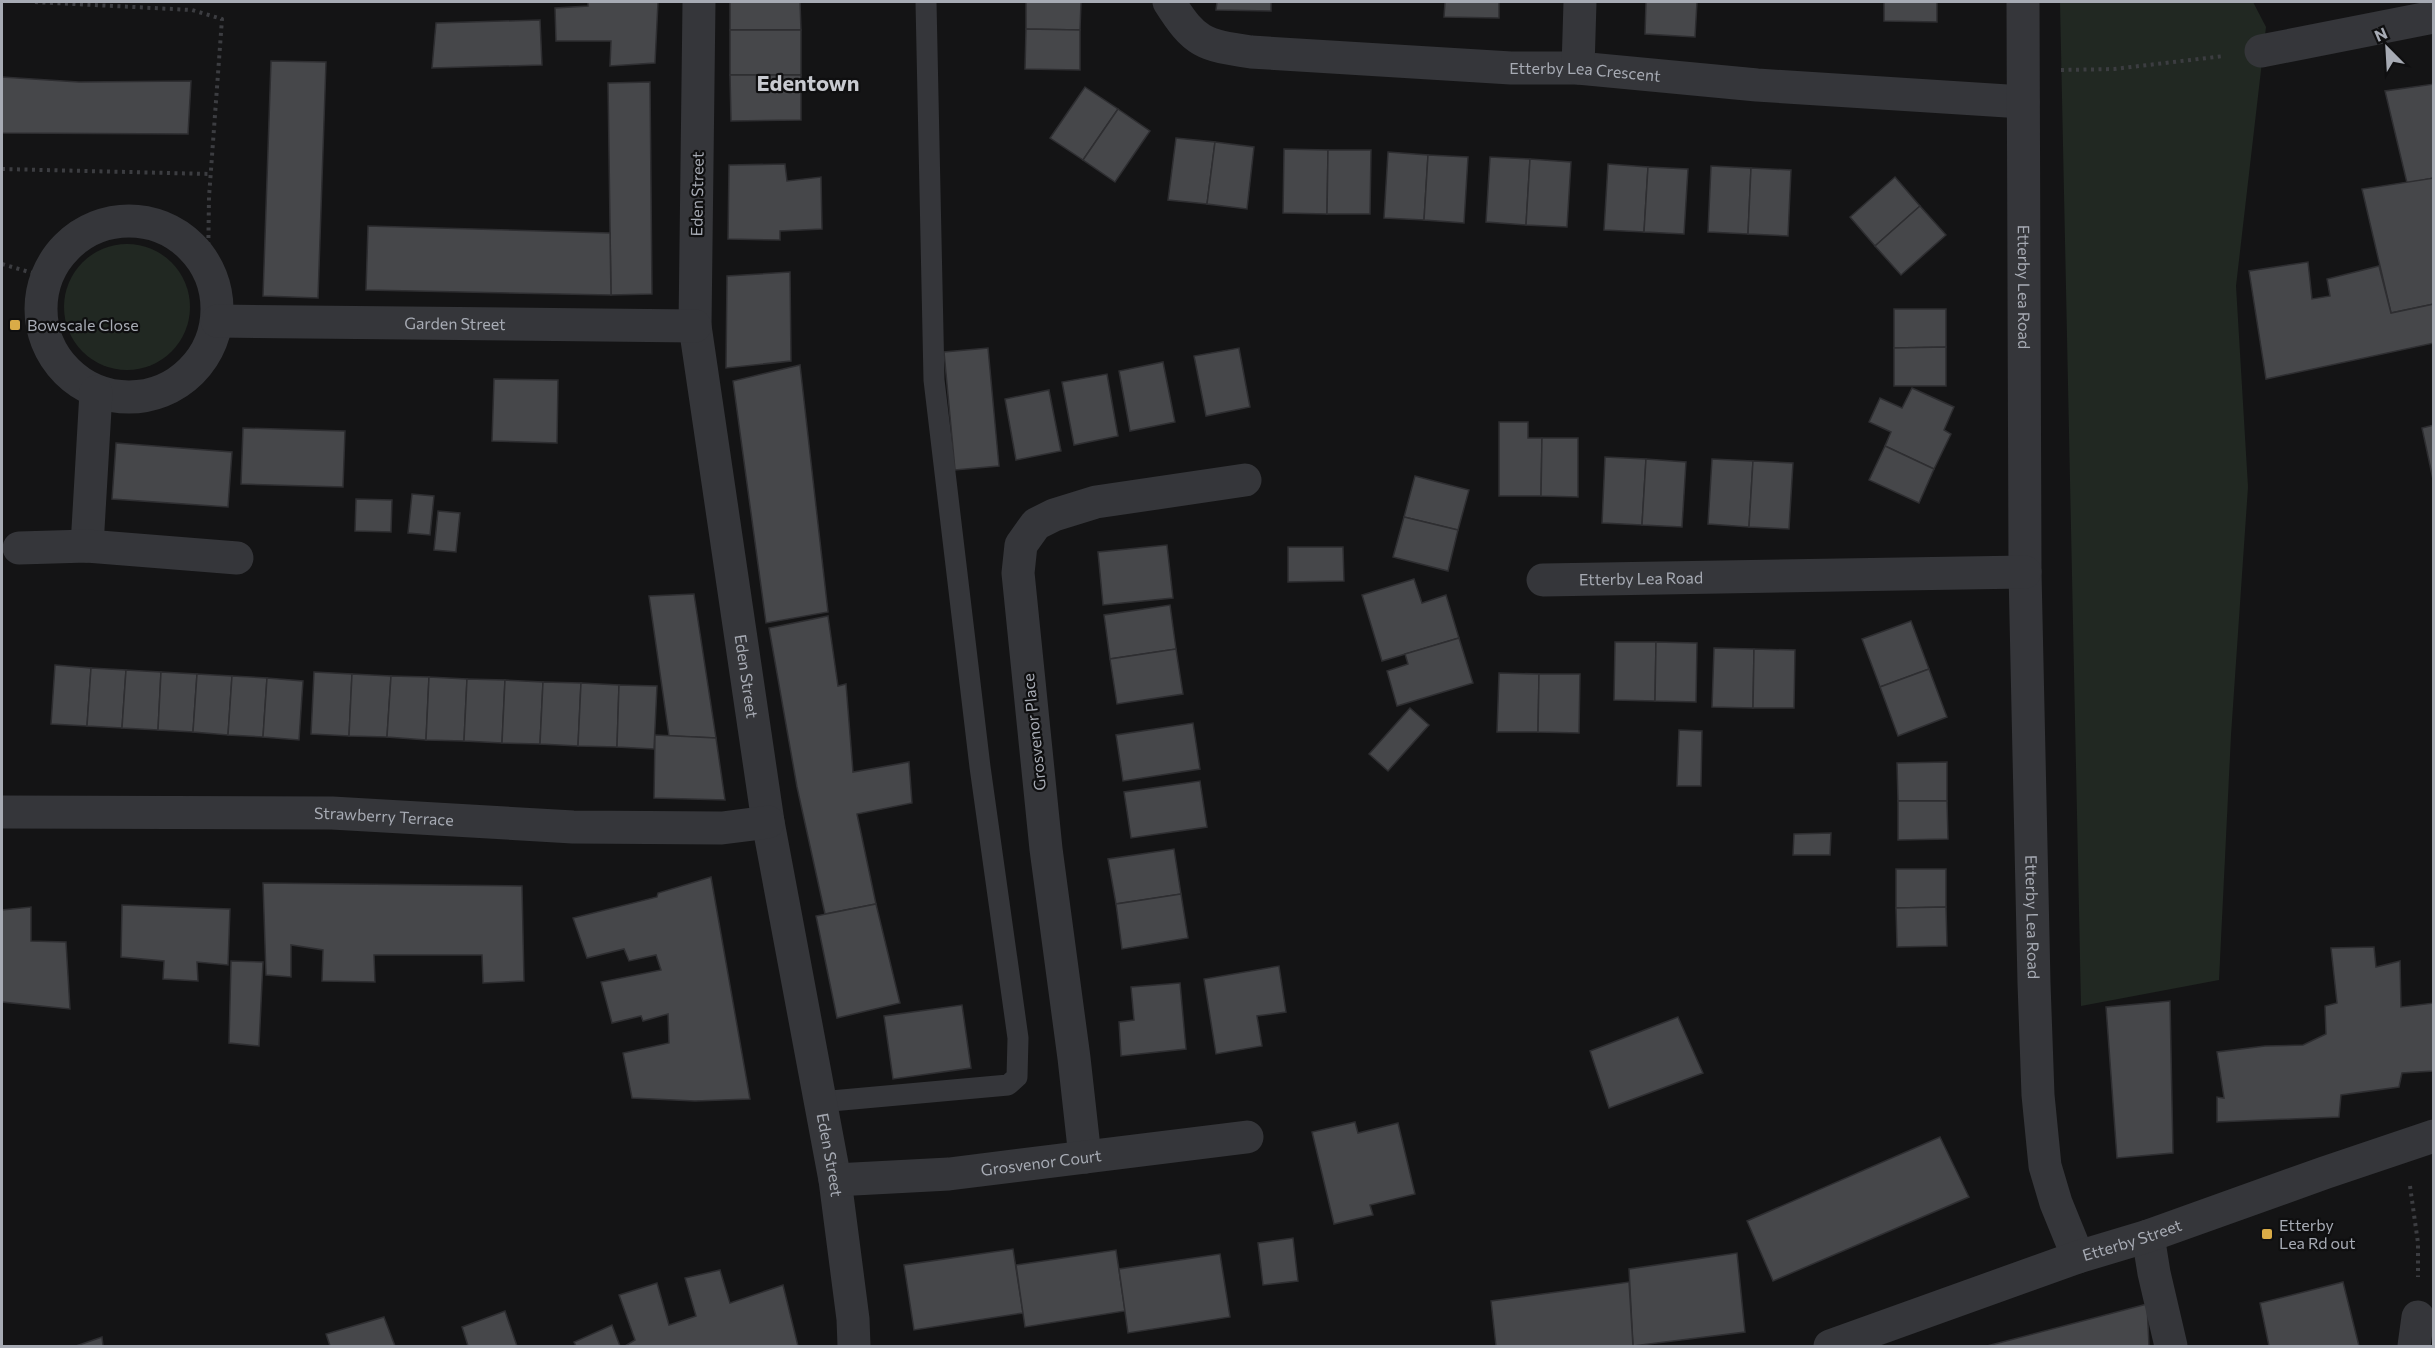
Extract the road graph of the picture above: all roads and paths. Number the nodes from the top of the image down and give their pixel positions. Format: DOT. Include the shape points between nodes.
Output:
graph roads {
  1 [pos="35,2"];
  2 [pos="699,2"];
  3 [pos="926,2"];
  4 [pos="1168,2"];
  5 [pos="1581,2"];
  6 [pos="2023,2"];
  7 [pos="2433,17"];
  8 [pos="2261,51"];
  9 [pos="1578,68"];
  10 [pos="2022,69"];
  11 [pos="2023,102"];
  12 [pos="2,169"];
  13 [pos="211,174"];
  14 [pos="2,264"];
  15 [pos="208,269"];
  16 [pos="46,277"];
  17 [pos="217,321"];
  18 [pos="695,326"];
  19 [pos="96,392"];
  20 [pos="1245,480"];
  21 [pos="87,546"];
  22 [pos="20,548"];
  23 [pos="237,558"];
  24 [pos="2025,572"];
  25 [pos="1543,580"];
  26 [pos="2,813"];
  27 [pos="768,822"];
  28 [pos="820,1102"];
  29 [pos="1247,1137"];
  30 [pos="2418,1141"];
  31 [pos="1085,1157"];
  32 [pos="835,1180"];
  33 [pos="2148,1236"];
  34 [pos="2078,1257"];
  35 [pos="2416,1332"];
  36 [pos="854,1347"];
  37 [pos="1830,1347"];
  38 [pos="2171,1347"];
  1 -- 13 [label="path" via="192,10 222,19"];
  2 -- 18 [label="street, Eden Street"];
  3 -- 28 [label="lane" via="934,380 1019,1063 1017,1077 1008,1085"];
  4 -- 9 [label="street, Etterby Lea Crescent" via="1195,36 1213,46 1274,54 1511,68"];
  5 -- 9 [label="street"];
  6 -- 10 [label="street, Etterby Lea Road"];
  7 -- 8 [label="street"];
  8 -- 10 [label="path" via="2114,69"];
  9 -- 11 [label="street, Etterby Lea Crescent" via="1757,85"];
  10 -- 11 [label="street, Etterby Lea Road"];
  11 -- 24 [label="street, Etterby Lea Road"];
  12 -- 13 [label="path"];
  13 -- 15 [label="path"];
  14 -- 16 [label="path"];
  15 -- 16 [label="street" via="184,239 158,224 128,219 97,225 71,240"];
  15 -- 17 [label="street" via="216,290"];
  16 -- 19 [label="street" via="40,292 40,323 50,352 69,375"];
  17 -- 18 [label="street, Garden Street"];
  17 -- 19 [label="street" via="209,347 194,369 173,386 148,396"];
  18 -- 27 [label="street, Eden Street"];
  19 -- 21 [label="street"];
  20 -- 31 [label="street, Grosvenor Place" via="1096,502 1036,524 1021,545 1018,573 1035,748"];
  21 -- 22 [label="street"];
  21 -- 23 [label="street"];
  24 -- 25 [label="street, Etterby Lea Road"];
  24 -- 34 [label="street, Etterby Lea Road" via="2038,1095 2045,1166"];
  26 -- 27 [label="street, Strawberry Terrace" via="332,813 585,827 722,828"];
  27 -- 28 [label="street, Eden Street"];
  28 -- 32 [label="street, Eden Street"];
  29 -- 31 [label="street, Grosvenor Court"];
  30 -- 33 [label="street, Etterby Street"];
  30 -- 35 [label="path"];
  31 -- 32 [label="street, Grosvenor Court" via="949,1174"];
  32 -- 36 [label="street, Eden Street"];
  33 -- 34 [label="street, Etterby Street"];
  33 -- 38 [label="street"];
  34 -- 37 [label="street, Etterby Street"];
}
